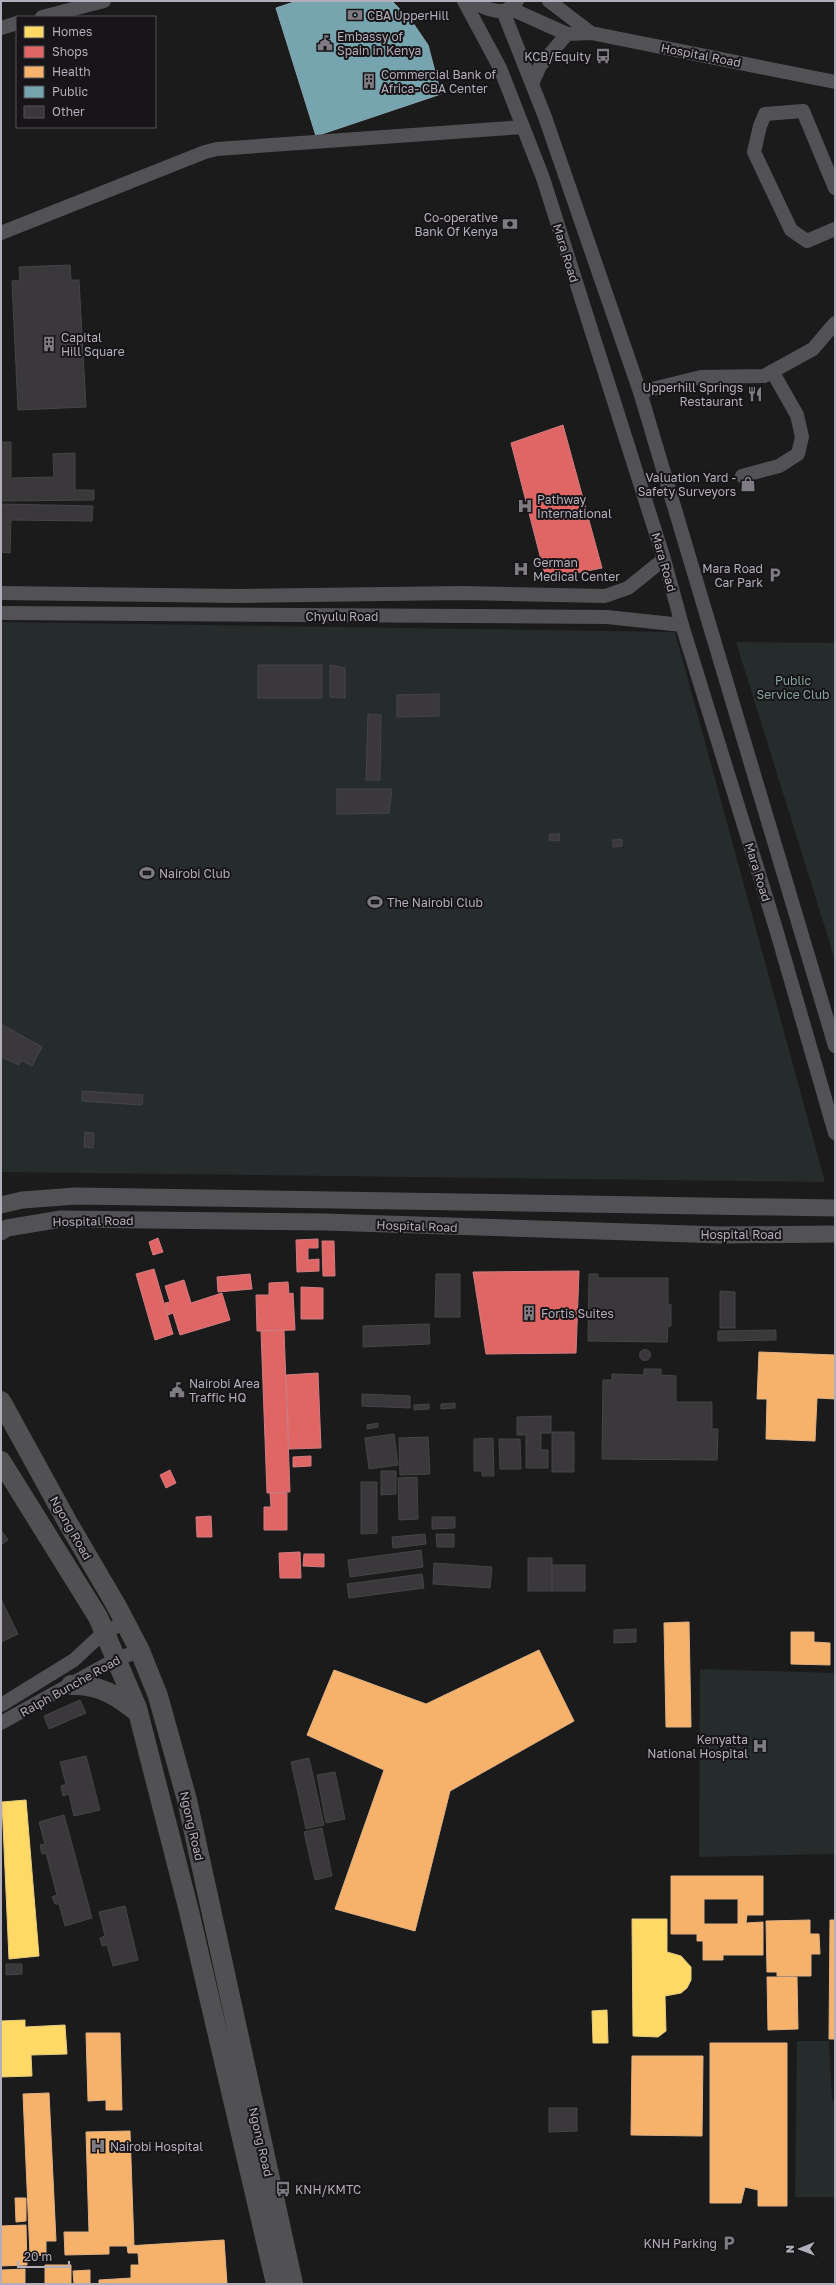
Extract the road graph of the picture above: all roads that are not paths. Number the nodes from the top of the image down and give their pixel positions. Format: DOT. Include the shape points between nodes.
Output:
graph roads {
  1 [pos="104,1"];
  2 [pos="464,1"];
  3 [pos="473,1"];
  4 [pos="549,1"];
  5 [pos="510,7"];
  6 [pos="46,16"];
  7 [pos="16,23"];
  8 [pos="1,28"];
  9 [pos="591,33"];
  10 [pos="567,34"];
  11 [pos="835,82"];
  12 [pos="532,84"];
  13 [pos="523,127"];
  14 [pos="835,188"];
  15 [pos="835,229"];
  16 [pos="1,233"];
  17 [pos="835,323"];
  18 [pos="772,371"];
  19 [pos="640,392"];
  20 [pos="742,476"];
  21 [pos="664,559"];
  22 [pos="1,593"];
  23 [pos="1,613"];
  24 [pos="682,625"];
  25 [pos="835,1046"];
  26 [pos="835,1133"];
  27 [pos="1,1204"];
  28 [pos="835,1208"];
  29 [pos="1,1232"];
  30 [pos="835,1234"];
  31 [pos="1,1401"];
  32 [pos="1,1461"];
  33 [pos="124,1623"];
  34 [pos="103,1633"];
  35 [pos="140,1651"];
  36 [pos="116,1659"];
  37 [pos="71,1685"];
  38 [pos="1,1705"];
  39 [pos="139,1714"];
  40 [pos="1,1723"];
  41 [pos="289,2284"];
  1 -- 6 [label="street"];
  2 -- 13 [label="street, Mara Road" via="500,68"];
  3 -- 5 [label="street" via="492,11"];
  4 -- 9 [label="street"];
  5 -- 10 [label="street"];
  5 -- 12 [label="street, Mara Road"];
  7 -- 8 [label="street"];
  9 -- 10 [label="street, Hospital Road"];
  9 -- 11 [label="street, Hospital Road"];
  10 -- 12 [label="street" via="540,66"];
  12 -- 19 [label="street, Mara Road"];
  13 -- 16 [label="street" via="217,149"];
  13 -- 21 [label="street, Mara Road" via="543,178"];
  14 -- 15 [label="street" via="803,111 765,114 754,152 790,230 806,241"];
  17 -- 18 [label="street" via="813,349"];
  18 -- 19 [label="street" via="764,376 701,378"];
  18 -- 20 [label="street" via="797,415 802,436 798,454 779,466"];
  19 -- 25 [label="street, Mara Road"];
  21 -- 22 [label="street, Chyulu Road" via="628,588 605,596 462,593 238,596"];
  21 -- 24 [label="street, Mara Road"];
  23 -- 24 [label="street, Chyulu Road" via="607,617"];
  24 -- 26 [label="street, Mara Road" via="776,929"];
  27 -- 28 [label="street, Hospital Road" via="76,1196"];
  29 -- 30 [label="street, Hospital Road" via="7,1228 61,1219 325,1222 721,1235"];
  31 -- 33 [label="main road, Ngong Road"];
  32 -- 34 [label="main road, Ngong Road" via="94,1612"];
  33 -- 34 [label="street, Ralph Bunche Road"];
  33 -- 35 [label="main road, Ngong Road"];
  34 -- 36 [label="main road, Ngong Road"];
  34 -- 38 [label="street, Ralph Bunche Road" via="74,1660"];
  35 -- 36 [label="street, Ralph Bunche Road"];
  35 -- 41 [label="main road, Ngong Road" via="158,1696 187,1800"];
  36 -- 37 [label="street, Ralph Bunche Road"];
  36 -- 39 [label="main road, Ngong Road"];
  37 -- 39 [label="main road" via="99,1687 114,1694"];
  37 -- 40 [label="street, Ralph Bunche Road"];
  39 -- 41 [label="main road, Ngong Road"];
}
